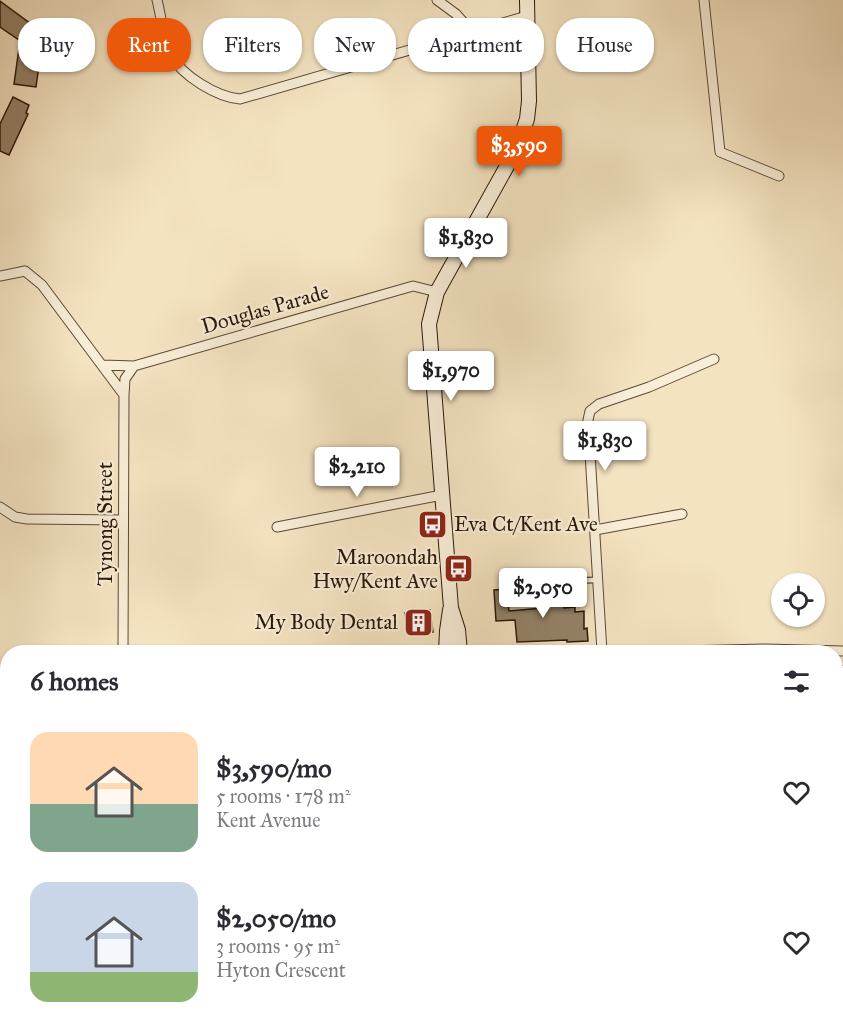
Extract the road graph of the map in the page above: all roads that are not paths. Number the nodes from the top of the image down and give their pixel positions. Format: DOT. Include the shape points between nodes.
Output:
graph roads {
  1 [pos="157,0"];
  2 [pos="437,0"];
  3 [pos="527,0"];
  4 [pos="704,0"];
  5 [pos="527,16"];
  6 [pos="460,18"];
  7 [pos="520,18"];
  8 [pos="408,50"];
  9 [pos="779,176"];
  10 [pos="0,276"];
  11 [pos="436,292"];
  12 [pos="714,359"];
  13 [pos="103,365"];
  14 [pos="134,366"];
  15 [pos="124,395"];
  16 [pos="442,495"];
  17 [pos="0,507"];
  18 [pos="682,514"];
  19 [pos="123,520"];
  20 [pos="277,527"];
  21 [pos="595,530"];
  22 [pos="597,580"];
  23 [pos="517,582"];
  24 [pos="451,608"];
  25 [pos="123,645"];
  26 [pos="446,645"];
  27 [pos="459,645"];
  28 [pos="602,645"];
  1 -- 8 [label="street" via="174,60 216,93 234,99"];
  2 -- 6 [label="street"];
  3 -- 5 [label="main road"];
  4 -- 9 [label="street" via="720,152"];
  5 -- 7 [label="street"];
  5 -- 11 [label="main road" via="529,101 523,132"];
  10 -- 13 [label="street" via="25,271 42,285"];
  11 -- 14 [label="street, Douglas Parade" via="413,286 398,289"];
  11 -- 16 [label="main road" via="429,324"];
  12 -- 21 [label="street" via="590,411"];
  13 -- 14 [label="street, Douglas Parade"];
  13 -- 15 [label="street"];
  14 -- 15 [label="street, Tynong Street" via="125,379"];
  15 -- 19 [label="street, Tynong Street"];
  16 -- 20 [label="street"];
  16 -- 24 [label="main road"];
  17 -- 19 [label="street" via="15,517 27,519"];
  18 -- 21 [label="street"];
  19 -- 25 [label="street, Tynong Street"];
  21 -- 22 [label="street"];
  22 -- 23 [label="lane"];
  22 -- 28 [label="street"];
  24 -- 26 [label="main road"];
  24 -- 27 [label="main road"];
}
